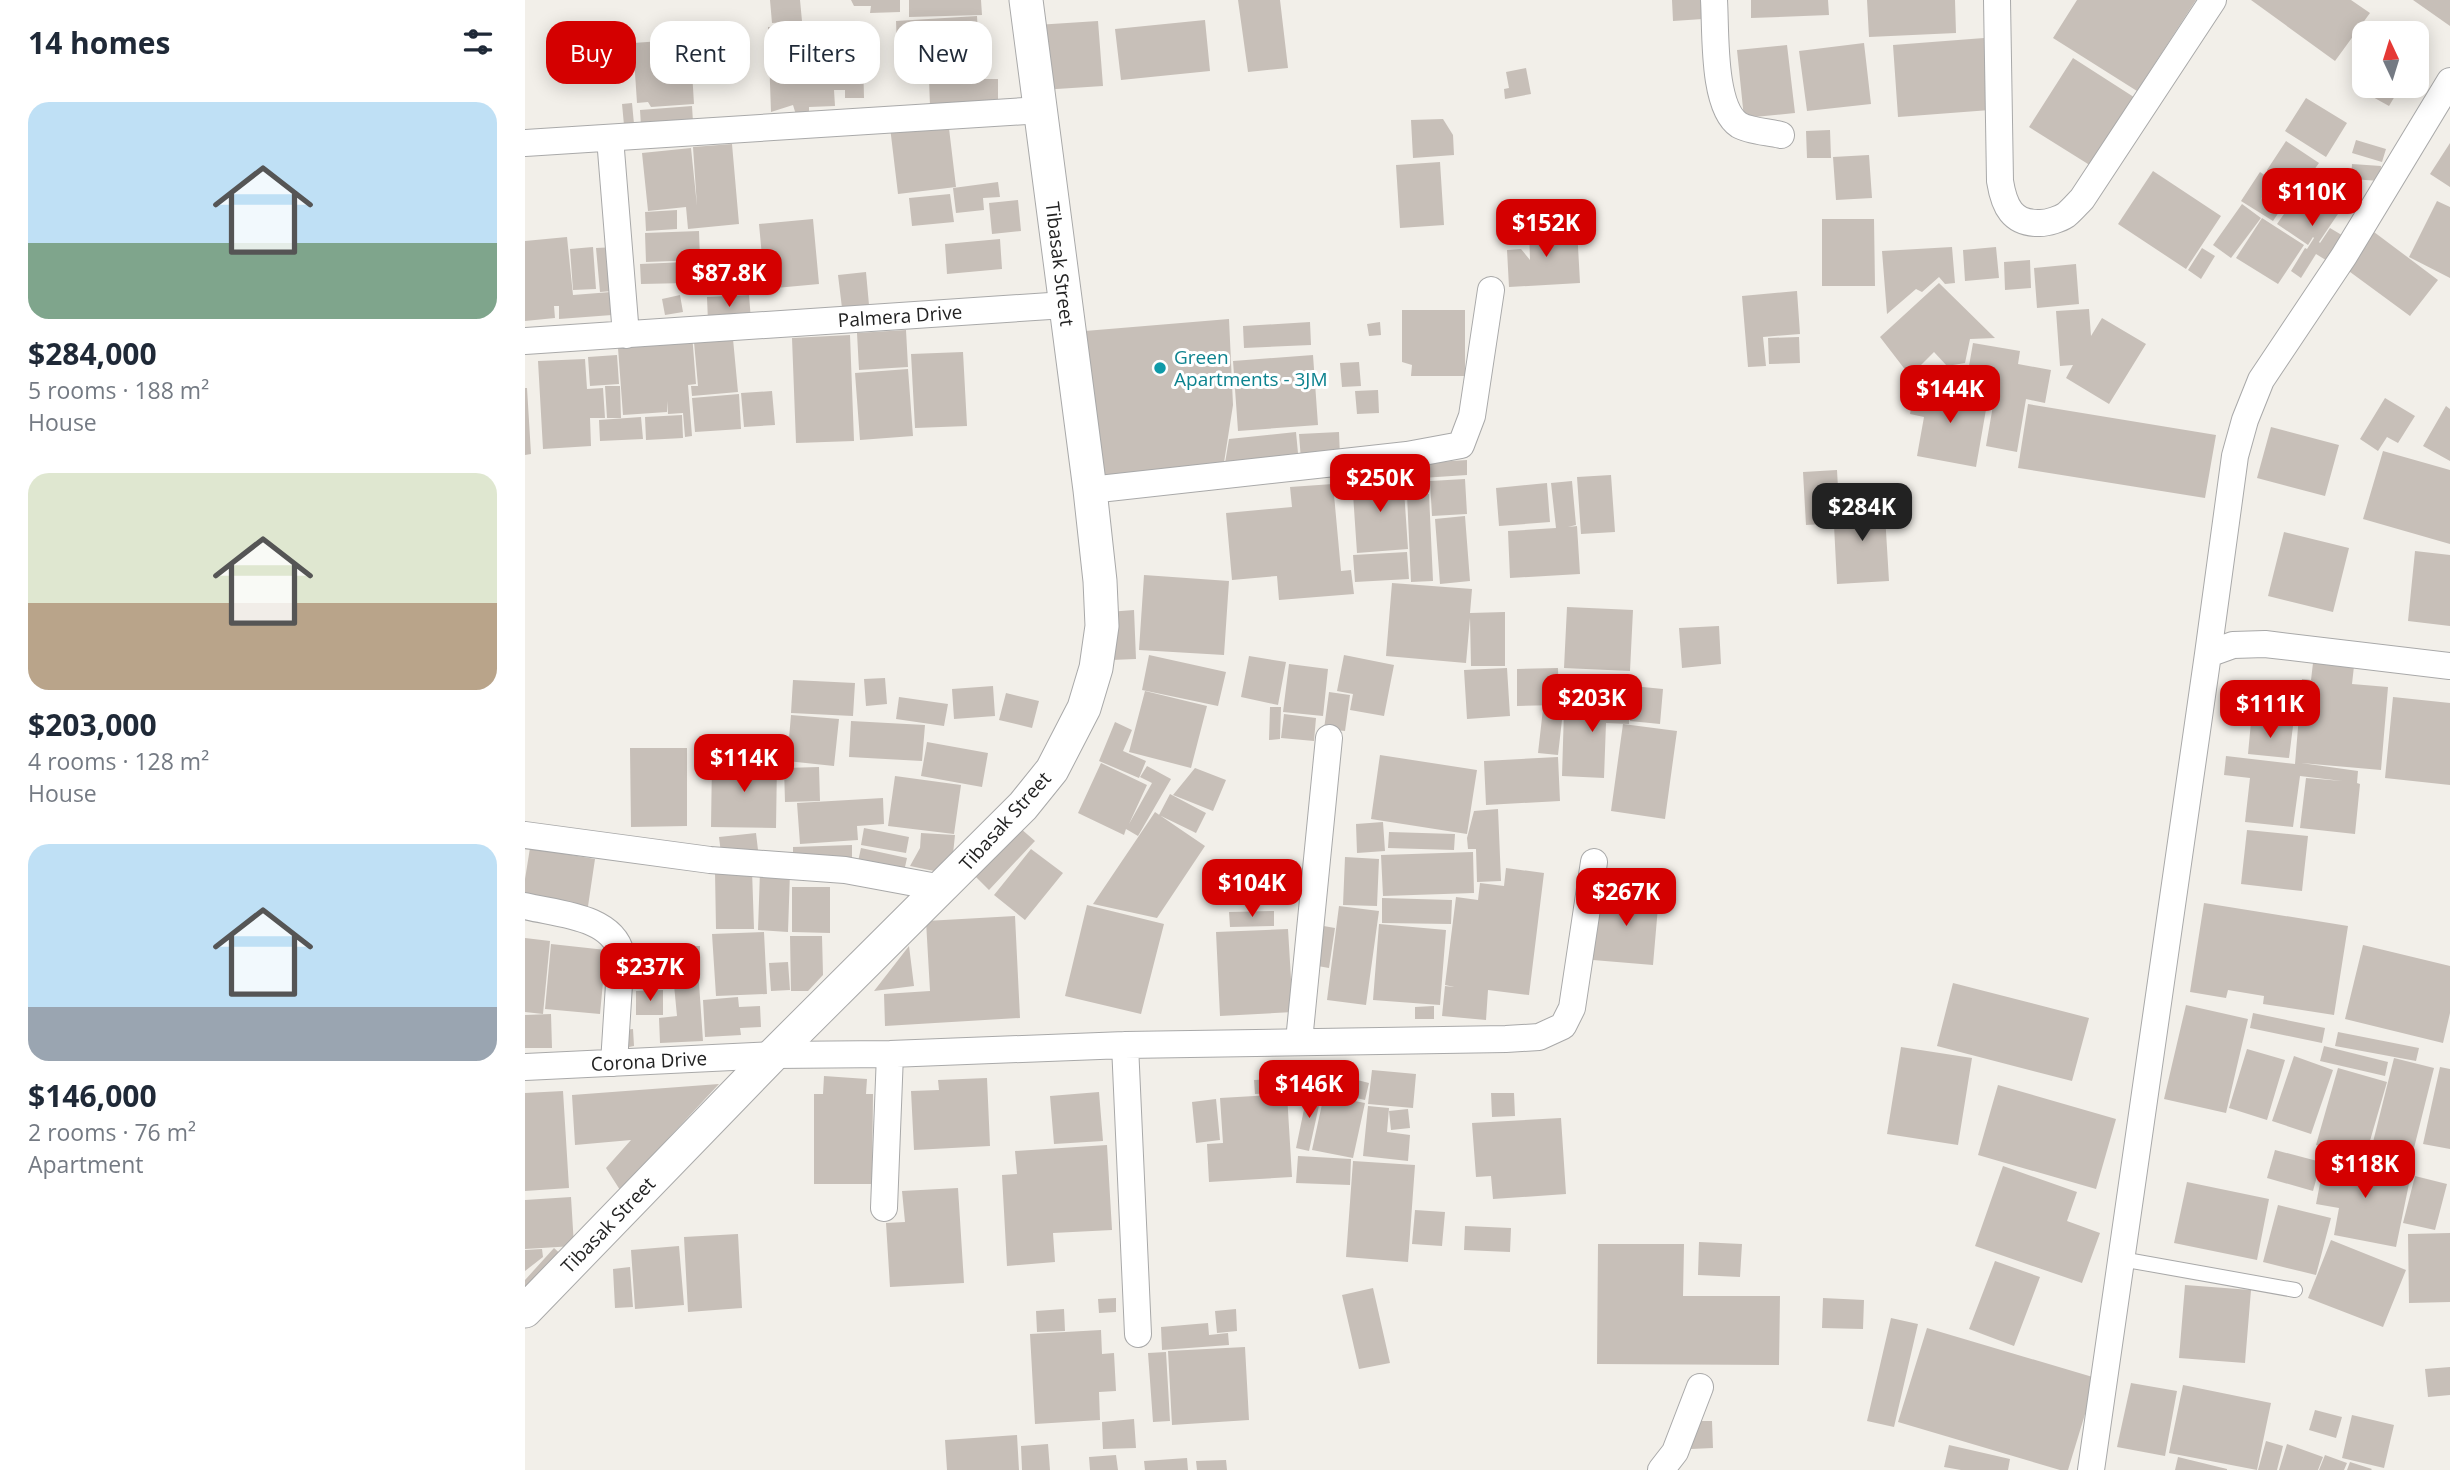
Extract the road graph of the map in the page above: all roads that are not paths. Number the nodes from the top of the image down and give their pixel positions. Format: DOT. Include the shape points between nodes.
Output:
graph roads {
  1 [pos="1714,0"];
  2 [pos="1997,0"];
  3 [pos="2213,0"];
  4 [pos="1030,1"];
  5 [pos="2450,81"];
  6 [pos="1041,110"];
  7 [pos="1781,135"];
  8 [pos="610,138"];
  9 [pos="525,143"];
  10 [pos="1492,290"];
  11 [pos="1065,305"];
  12 [pos="626,335"];
  13 [pos="525,341"];
  14 [pos="1090,490"];
  15 [pos="2208,654"];
  16 [pos="2450,666"];
  17 [pos="1329,738"];
  18 [pos="525,835"];
  19 [pos="1594,862"];
  20 [pos="942,888"];
  21 [pos="525,906"];
  22 [pos="1299,1041"];
  23 [pos="1125,1045"];
  24 [pos="890,1054"];
  25 [pos="773,1055"];
  26 [pos="614,1063"];
  27 [pos="525,1067"];
  28 [pos="884,1208"];
  29 [pos="2121,1259"];
  30 [pos="2295,1290"];
  31 [pos="525,1311"];
  32 [pos="1138,1334"];
  33 [pos="1700,1387"];
  34 [pos="1661,1470"];
  35 [pos="2091,1470"];
  1 -- 7 [label="street" via="1719,80 1727,111 1740,125"];
  2 -- 3 [label="street" via="2000,181 2004,201 2015,217 2027,223 2065,216 2082,199"];
  4 -- 6 [label="street, Tibasak Street"];
  5 -- 15 [label="street" via="2344,256 2261,380 2235,456"];
  6 -- 8 [label="street"];
  6 -- 11 [label="street, Tibasak Street"];
  8 -- 9 [label="street"];
  8 -- 12 [label="street"];
  10 -- 14 [label="street" via="1472,416 1461,445"];
  11 -- 12 [label="street, Palmera Drive"];
  11 -- 14 [label="street, Tibasak Street"];
  12 -- 13 [label="street, Palmera Drive"];
  14 -- 20 [label="street, Tibasak Street" via="1102,626 1084,708 1038,788"];
  15 -- 16 [label="street" via="2234,645 2265,644"];
  15 -- 29 [label="street"];
  17 -- 22 [label="street"];
  18 -- 20 [label="street" via="710,860 845,870"];
  19 -- 22 [label="street, Corona Drive" via="1572,1008 1563,1026 1539,1037 1506,1039"];
  20 -- 25 [label="street, Tibasak Street"];
  21 -- 26 [label="street" via="597,923 618,944"];
  22 -- 23 [label="street, Corona Drive"];
  23 -- 24 [label="street, Corona Drive"];
  23 -- 32 [label="street"];
  24 -- 25 [label="street, Corona Drive"];
  24 -- 28 [label="street"];
  25 -- 26 [label="street, Corona Drive"];
  25 -- 31 [label="street, Tibasak Street"];
  26 -- 27 [label="street, Corona Drive"];
  29 -- 30 [label="lane"];
  29 -- 35 [label="street"];
  33 -- 34 [label="street" via="1675,1452"];
}
